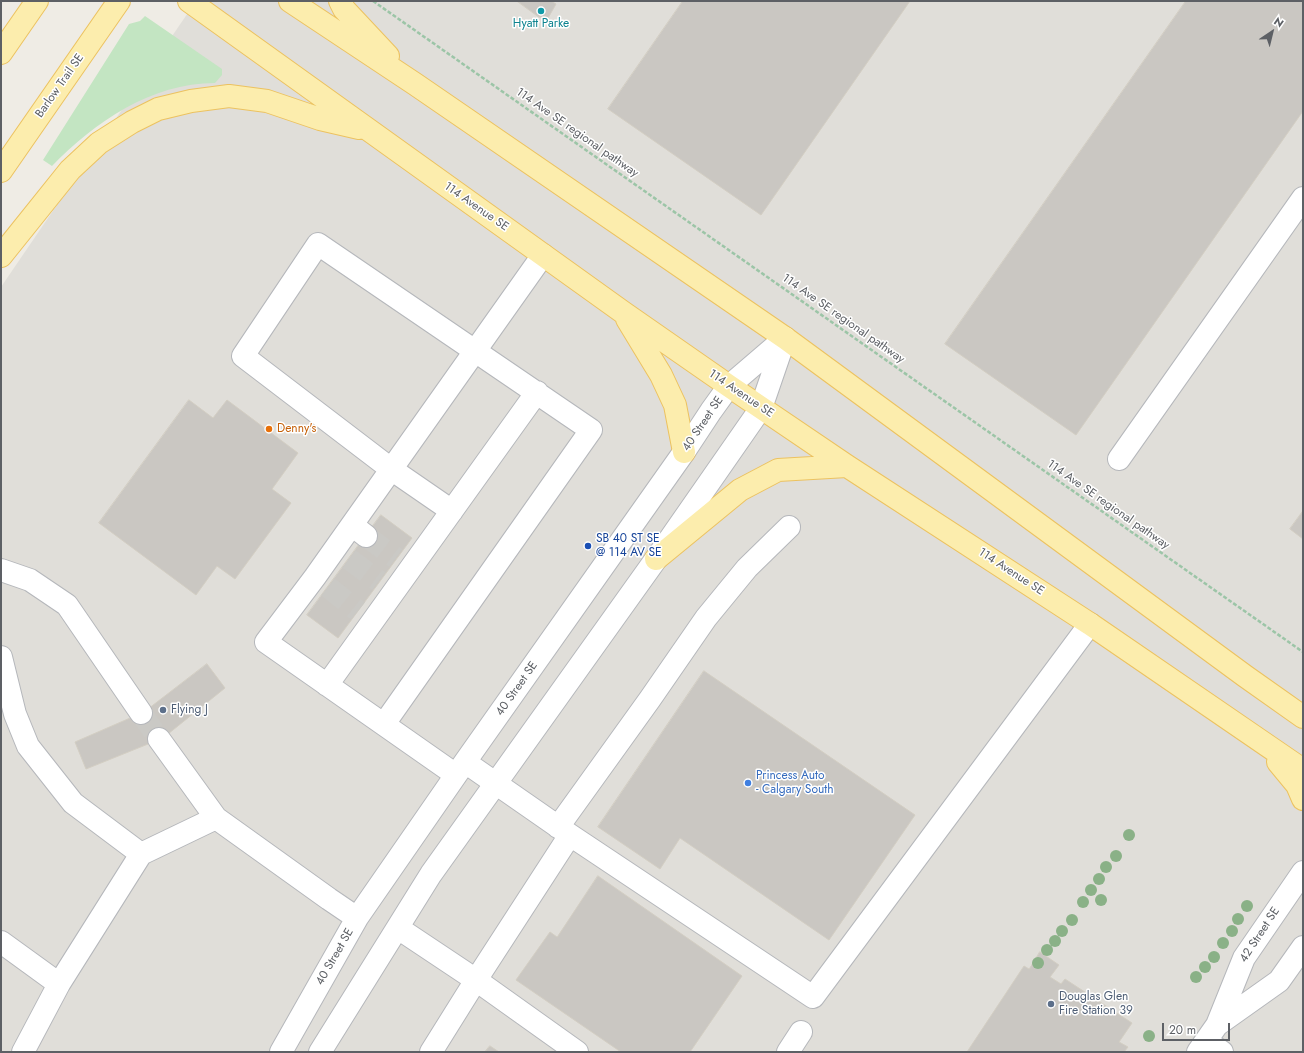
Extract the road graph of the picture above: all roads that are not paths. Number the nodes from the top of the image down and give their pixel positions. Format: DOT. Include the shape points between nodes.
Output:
graph roads {
  1 [pos="16,1"];
  2 [pos="37,1"];
  3 [pos="119,1"];
  4 [pos="189,1"];
  5 [pos="290,1"];
  6 [pos="340,1"];
  7 [pos="15,33"];
  8 [pos="1,53"];
  9 [pos="416,84"];
  10 [pos="368,130"];
  11 [pos="1,171"];
  12 [pos="1303,198"];
  13 [pos="544,254"];
  14 [pos="1,256"];
  15 [pos="624,313"];
  16 [pos="785,338"];
  17 [pos="475,350"];
  18 [pos="729,386"];
  19 [pos="536,392"];
  20 [pos="761,408"];
  21 [pos="684,452"];
  22 [pos="1119,459"];
  23 [pos="847,466"];
  24 [pos="391,469"];
  25 [pos="452,511"];
  26 [pos="789,527"];
  27 [pos="656,559"];
  28 [pos="1,570"];
  29 [pos="1090,624"];
  30 [pos="1,657"];
  31 [pos="1244,676"];
  32 [pos="327,685"];
  33 [pos="1303,698"];
  34 [pos="141,713"];
  35 [pos="1303,717"];
  36 [pos="384,724"];
  37 [pos="1257,738"];
  38 [pos="159,739"];
  39 [pos="460,769"];
  40 [pos="1303,770"];
  41 [pos="496,784"];
  42 [pos="1303,799"];
  43 [pos="216,818"];
  44 [pos="564,831"];
  45 [pos="141,854"];
  46 [pos="1303,872"];
  47 [pos="357,918"];
  48 [pos="398,928"];
  49 [pos="1,942"];
  50 [pos="1303,947"];
  51 [pos="476,980"];
  52 [pos="59,984"];
  53 [pos="801,1032"];
  54 [pos="1210,1042"];
  55 [pos="22,1052"];
  56 [pos="281,1052"];
  57 [pos="320,1052"];
  58 [pos="431,1052"];
  59 [pos="577,1052"];
  60 [pos="788,1052"];
  1 -- 7 [label="main road"];
  2 -- 7 [label="main road"];
  3 -- 11 [label="main road, Barlow Trail SE"];
  4 -- 10 [label="main road, 114 Avenue SE"];
  5 -- 9 [label="main road"];
  6 -- 9 [label="main road" via="344,9"];
  7 -- 8 [label="main road"];
  9 -- 16 [label="main road"];
  10 -- 13 [label="main road, 114 Avenue SE"];
  10 -- 14 [label="main road" via="320,119 267,100 229,96 158,109 99,143 70,170"];
  12 -- 22 [label="street"];
  13 -- 15 [label="main road, 114 Avenue SE"];
  13 -- 17 [label="street"];
  15 -- 18 [label="main road, 114 Avenue SE"];
  15 -- 21 [label="main road" via="661,375 675,405"];
  16 -- 18 [label="street, 40 Street SE"];
  16 -- 20 [label="street"];
  16 -- 31 [label="main road"];
  17 -- 19 [label="street"];
  17 -- 24 [label="street"];
  17 -- 24 [label="street" via="318,244 244,356"];
  18 -- 20 [label="main road, 114 Avenue SE"];
  18 -- 21 [label="street, 40 Street SE"];
  19 -- 25 [label="street"];
  19 -- 36 [label="street" via="592,430"];
  20 -- 23 [label="main road, 114 Avenue SE"];
  20 -- 27 [label="street"];
  21 -- 39 [label="street, 40 Street SE"];
  23 -- 27 [label="main road" via="778,470 740,490"];
  23 -- 29 [label="main road, 114 Avenue SE"];
  24 -- 25 [label="street"];
  24 -- 32 [label="street" via="359,530 321,582 266,642"];
  25 -- 32 [label="street" via="403,564 365,616"];
  26 -- 44 [label="street" via="747,568 706,618"];
  27 -- 41 [label="street"];
  28 -- 34 [label="street" via="30,580 67,605"];
  29 -- 37 [label="main road, 114 Avenue SE"];
  29 -- 44 [label="street" via="813,997"];
  30 -- 45 [label="street" via="16,714 28,746 73,803"];
  31 -- 33 [label="main road"];
  31 -- 35 [label="main road"];
  32 -- 36 [label="street"];
  36 -- 39 [label="street"];
  37 -- 40 [label="main road, 114 Avenue SE"];
  37 -- 42 [label="main road" via="1297,785"];
  38 -- 43 [label="street"];
  39 -- 41 [label="street"];
  39 -- 47 [label="street, 40 Street SE"];
  41 -- 44 [label="street"];
  41 -- 48 [label="street" via="431,874"];
  43 -- 45 [label="street"];
  43 -- 47 [label="street"];
  44 -- 51 [label="street"];
  45 -- 52 [label="street"];
  46 -- 54 [label="street, 42 Street SE" via="1244,958"];
  47 -- 56 [label="street, 40 Street SE"];
  48 -- 51 [label="street"];
  48 -- 57 [label="street"];
  49 -- 52 [label="street"];
  50 -- 54 [label="street, 42 Street SE" via="1279,981"];
  51 -- 58 [label="street"];
  51 -- 59 [label="street"];
  52 -- 55 [label="street"];
  53 -- 60 [label="street"];
}
